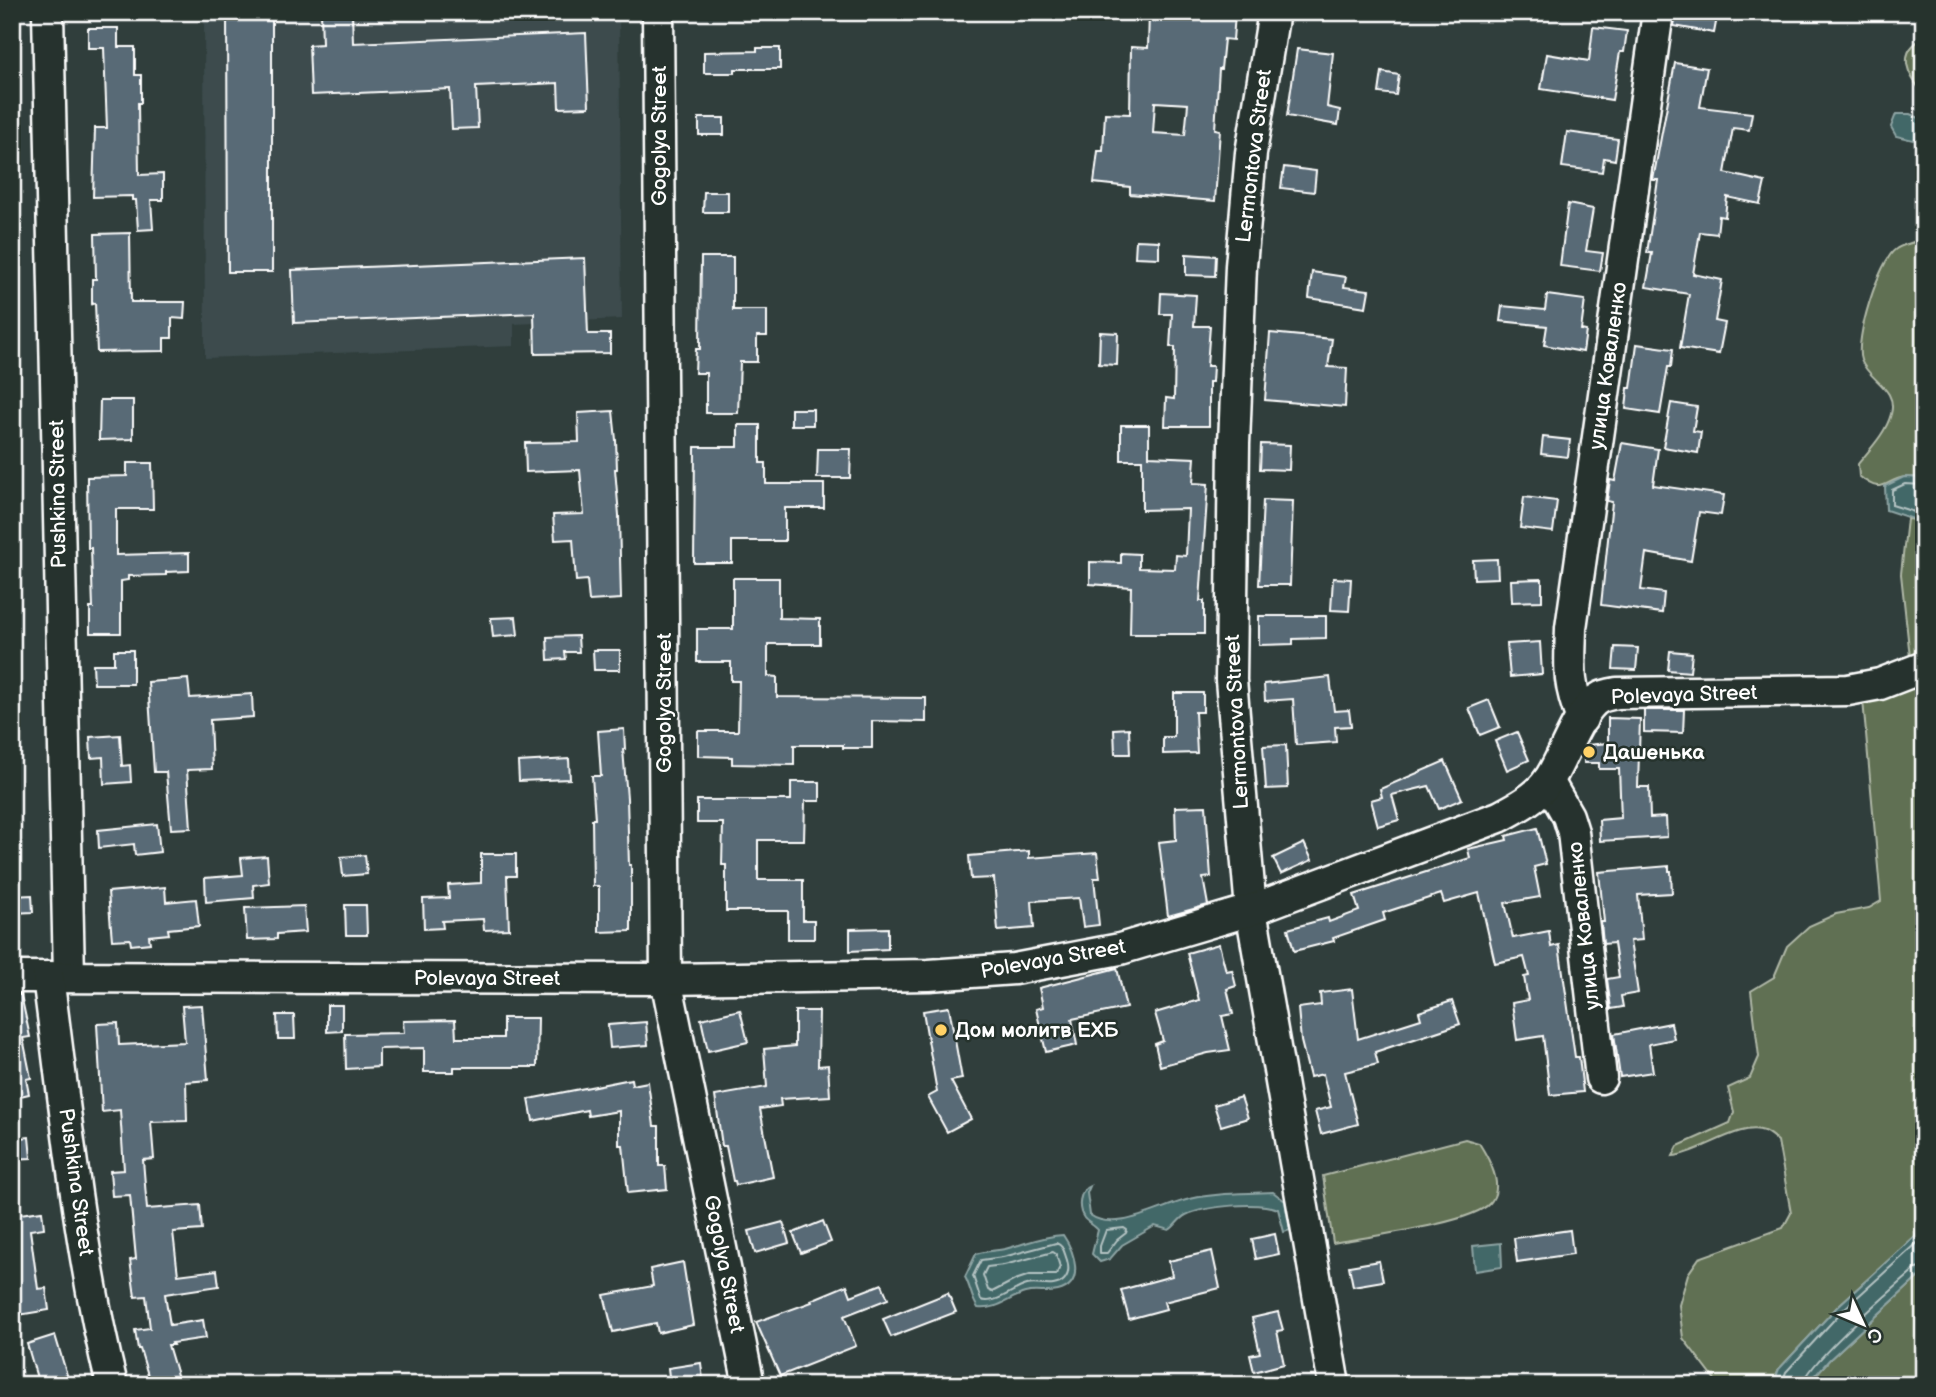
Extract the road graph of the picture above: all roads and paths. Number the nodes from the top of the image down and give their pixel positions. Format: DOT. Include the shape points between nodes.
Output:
graph roads {
  1 [pos="48,12"];
  2 [pos="658,12"];
  3 [pos="1274,12"];
  4 [pos="1658,12"];
  5 [pos="1924,667"];
  6 [pos="1582,719"];
  7 [pos="1548,781"];
  8 [pos="1251,910"];
  9 [pos="12,977"];
  10 [pos="58,977"];
  11 [pos="666,979"];
  12 [pos="1601,1078"];
  13 [pos="112,1385"];
  14 [pos="749,1385"];
  15 [pos="1334,1385"];
  1 -- 10 [label="street, Pushkina Street"];
  2 -- 11 [label="street, Gogolya Street"];
  3 -- 8 [label="street, Lermontova Street" via="1245,212 1234,444 1230,680"];
  4 -- 6 [label="street, улица Коваленко" via="1571,628 1569,680"];
  5 -- 6 [label="street, Polevaya Street" via="1848,691 1617,693 1592,704"];
  6 -- 7 [label="street, Polevaya Street"];
  7 -- 8 [label="street, Polevaya Street" via="1527,801 1499,817"];
  7 -- 12 [label="street, улица Коваленко" via="1573,832"];
  8 -- 11 [label="street, Polevaya Street" via="1120,949 1014,969 929,975"];
  8 -- 15 [label="street, Lermontova Street"];
  9 -- 10 [label="street, Polevaya Street"];
  10 -- 11 [label="street, Polevaya Street"];
  10 -- 13 [label="street, Pushkina Street" via="75,1187"];
  11 -- 14 [label="street, Gogolya Street"];
}
